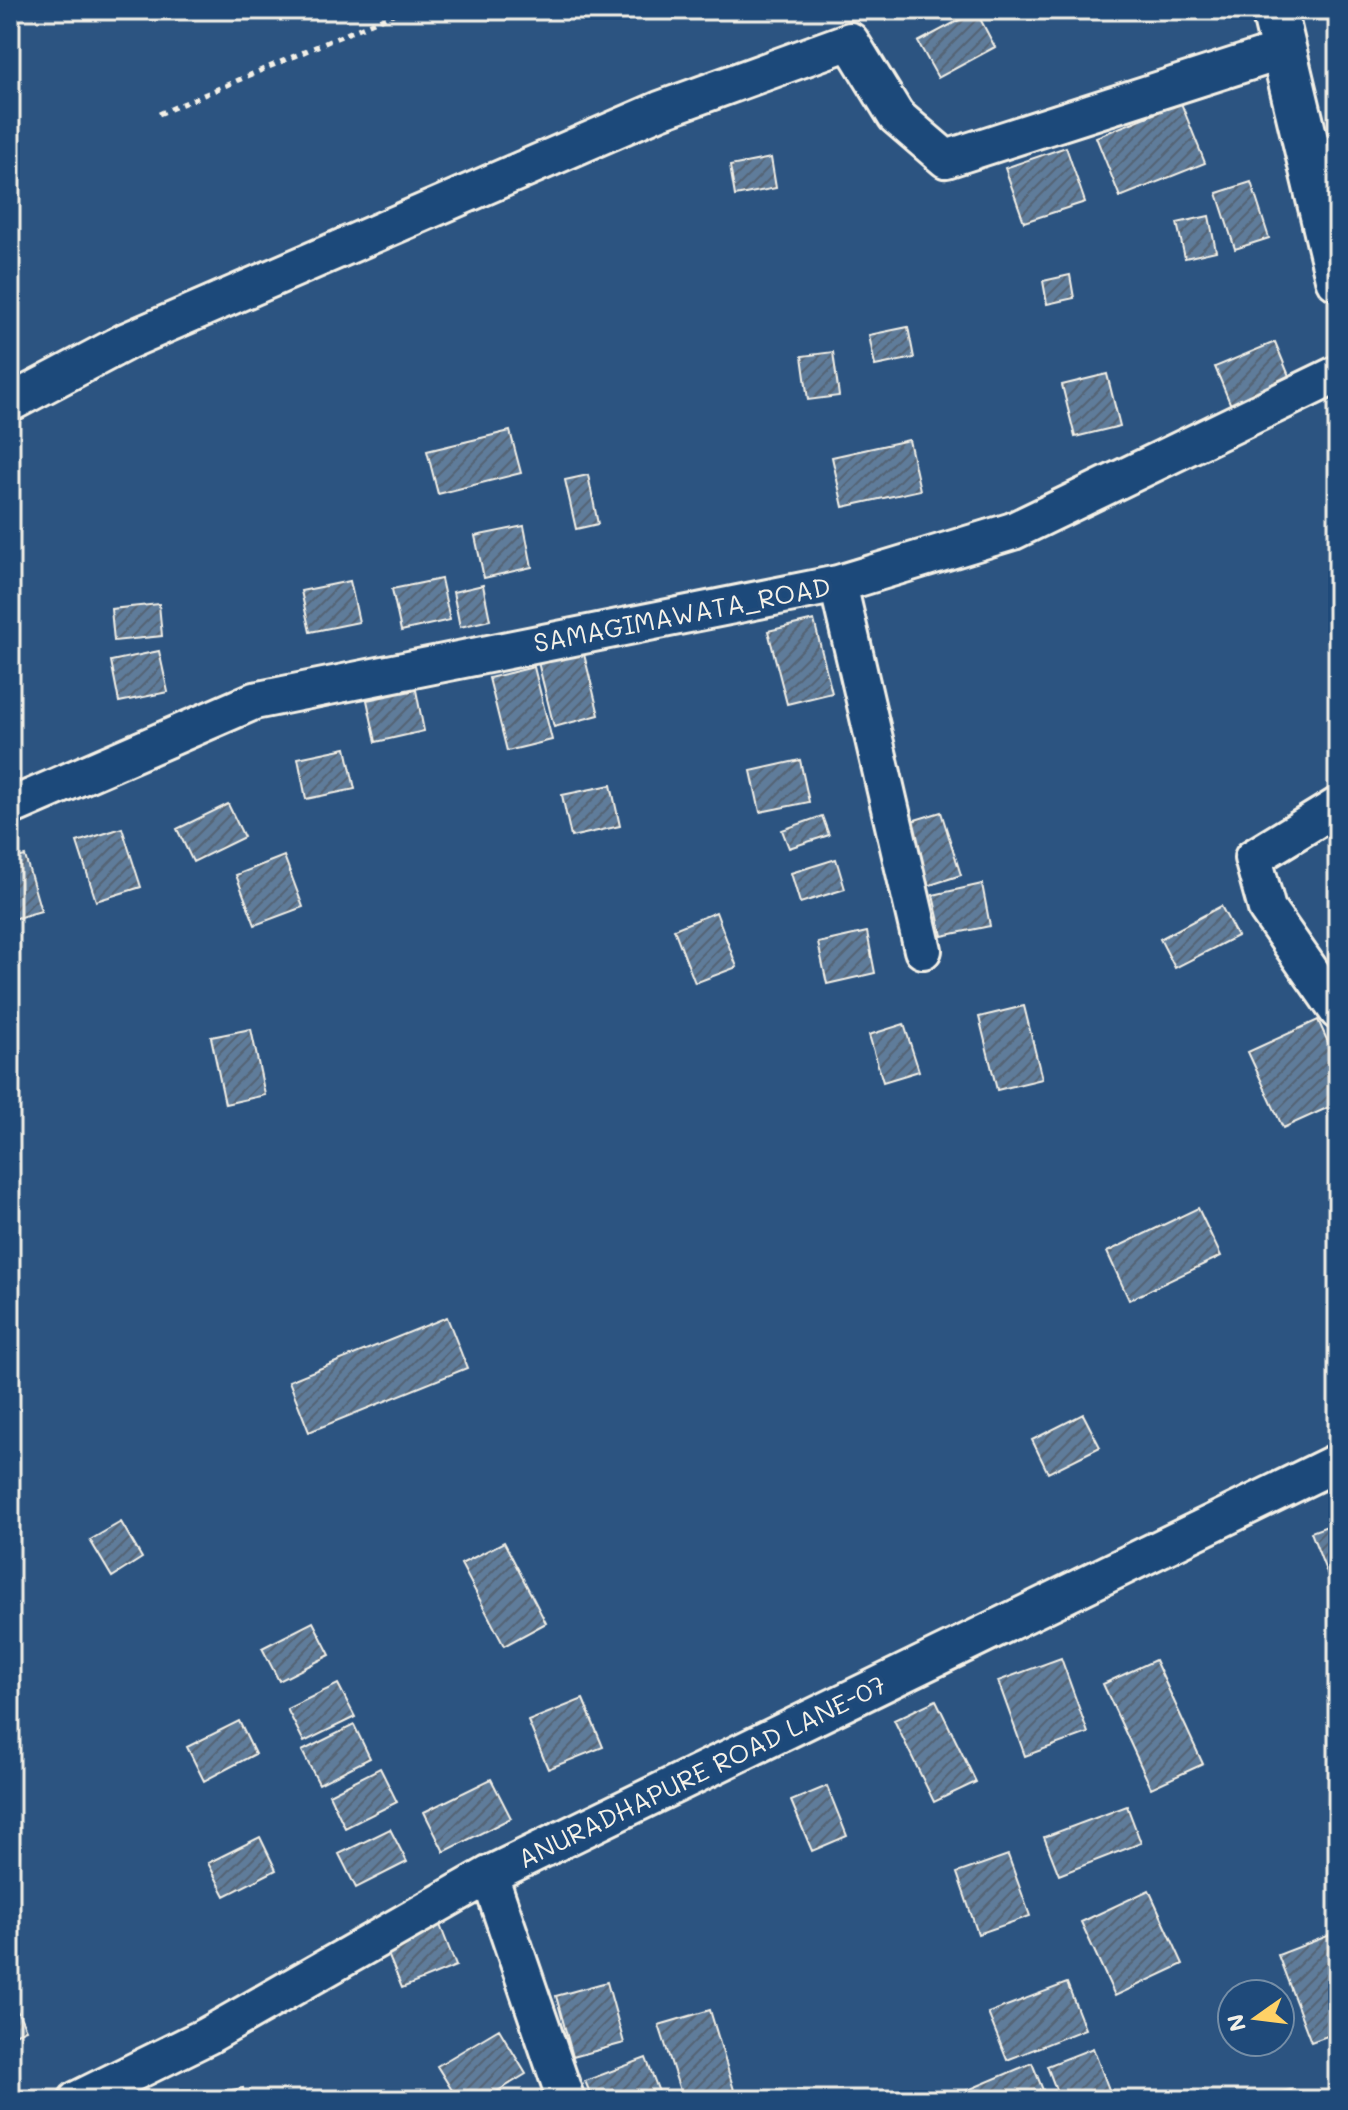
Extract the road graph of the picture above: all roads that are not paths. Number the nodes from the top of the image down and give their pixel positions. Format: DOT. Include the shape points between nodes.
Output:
graph roads {
  1 [pos="1278,30"];
  2 [pos="1338,278"];
  3 [pos="1338,374"];
  4 [pos="10,403"];
  5 [pos="838,584"];
  6 [pos="1338,806"];
  7 [pos="10,807"];
  8 [pos="923,950"];
  9 [pos="1338,1011"];
  10 [pos="1338,1462"];
  11 [pos="489,1875"];
  12 [pos="77,2100"];
  13 [pos="566,2100"];
  1 -- 2 [label="highway"];
  1 -- 4 [label="street" via="946,159 896,116 850,41 660,110 127,341"];
  3 -- 5 [label="street, SAMAGIMAWATA_ROAD" via="1013,531"];
  5 -- 7 [label="street, SAMAGIMAWATA_ROAD" via="254,701"];
  5 -- 8 [label="street"];
  6 -- 9 [label="street" via="1253,858 1267,909"];
  10 -- 11 [label="street, ANURADHAPURE ROAD LANE-07"];
  11 -- 12 [label="street, ANURADHAPURE ROAD LANE-07" via="207,2036"];
  11 -- 13 [label="street"];
}
